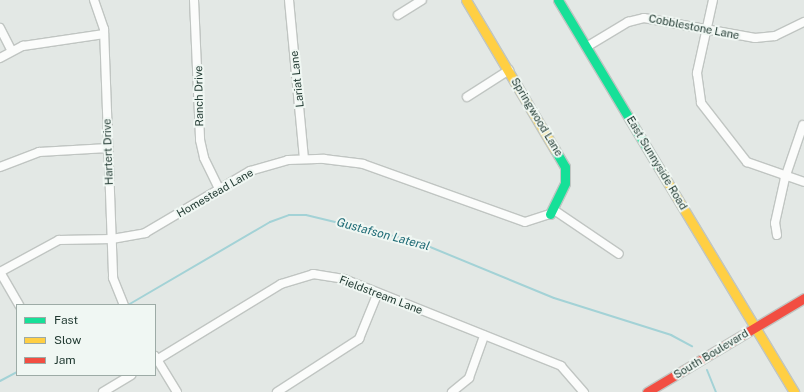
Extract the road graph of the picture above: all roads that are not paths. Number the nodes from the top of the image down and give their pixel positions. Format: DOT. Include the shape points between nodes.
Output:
graph roads {
  1 [pos="94,0"];
  2 [pos="194,0"];
  3 [pos="289,0"];
  4 [pos="422,0"];
  5 [pos="466,0"];
  6 [pos="558,0"];
  7 [pos="714,0"];
  8 [pos="398,15"];
  9 [pos="804,22"];
  10 [pos="0,28"];
  11 [pos="707,28"];
  12 [pos="104,34"];
  13 [pos="588,46"];
  14 [pos="11,50"];
  15 [pos="0,58"];
  16 [pos="509,70"];
  17 [pos="466,97"];
  18 [pos="803,125"];
  19 [pos="108,148"];
  20 [pos="304,158"];
  21 [pos="0,167"];
  22 [pos="785,178"];
  23 [pos="804,182"];
  24 [pos="219,189"];
  25 [pos="552,212"];
  26 [pos="777,235"];
  27 [pos="112,239"];
  28 [pos="619,254"];
  29 [pos="0,272"];
  30 [pos="377,295"];
  31 [pos="804,298"];
  32 [pos="18,304"];
  33 [pos="123,304"];
  34 [pos="754,328"];
  35 [pos="484,336"];
  36 [pos="156,359"];
  37 [pos="129,376"];
  38 [pos="103,392"];
  39 [pos="178,392"];
  40 [pos="277,392"];
  41 [pos="452,392"];
  42 [pos="584,392"];
  43 [pos="647,392"];
  44 [pos="794,392"];
  1 -- 12 [label="street, Hartert Drive"];
  2 -- 24 [label="street, Ranch Drive" via="200,140 204,158"];
  3 -- 20 [label="street, Lariat Lane"];
  4 -- 8 [label="street"];
  5 -- 16 [label="main road, Springwood Lane"];
  6 -- 13 [label="main road, East Sunnyside Road"];
  7 -- 11 [label="street"];
  9 -- 11 [label="street, Cobblestone Lane" via="766,38 742,37"];
  10 -- 14 [label="street"];
  11 -- 13 [label="street, Cobblestone Lane" via="644,18 628,22"];
  11 -- 22 [label="street" via="697,73 705,111 747,162"];
  12 -- 14 [label="street"];
  12 -- 19 [label="street, Hartert Drive"];
  13 -- 34 [label="main road, East Sunnyside Road"];
  14 -- 15 [label="street"];
  16 -- 17 [label="street, Springwood Lane"];
  16 -- 25 [label="main road, Springwood Lane" via="565,167 565,183"];
  18 -- 22 [label="street"];
  19 -- 21 [label="street" via="39,152"];
  19 -- 27 [label="street, Hartert Drive"];
  20 -- 24 [label="street, Homestead Lane" via="250,171"];
  20 -- 25 [label="street, Homestead Lane" via="362,164 525,222"];
  22 -- 23 [label="street"];
  22 -- 26 [label="street" via="775,223"];
  24 -- 27 [label="street, Homestead Lane" via="145,233"];
  25 -- 28 [label="street"];
  27 -- 29 [label="street, Homestead Lane" via="59,240"];
  27 -- 33 [label="street, Hartert Drive" via="113,278"];
  29 -- 32 [label="street"];
  30 -- 35 [label="street, Fieldstream Lane"];
  30 -- 36 [label="street, Fieldstream Lane" via="335,277 313,274 291,279"];
  30 -- 40 [label="street" via="359,339"];
  31 -- 34 [label="main road, South Boulevard"];
  34 -- 43 [label="main road, South Boulevard"];
  34 -- 44 [label="main road, East Sunnyside Road"];
  35 -- 41 [label="street" via="469,378"];
  35 -- 42 [label="street, Fieldstream Lane" via="561,366"];
  36 -- 39 [label="street"];
  37 -- 38 [label="street"];
}
